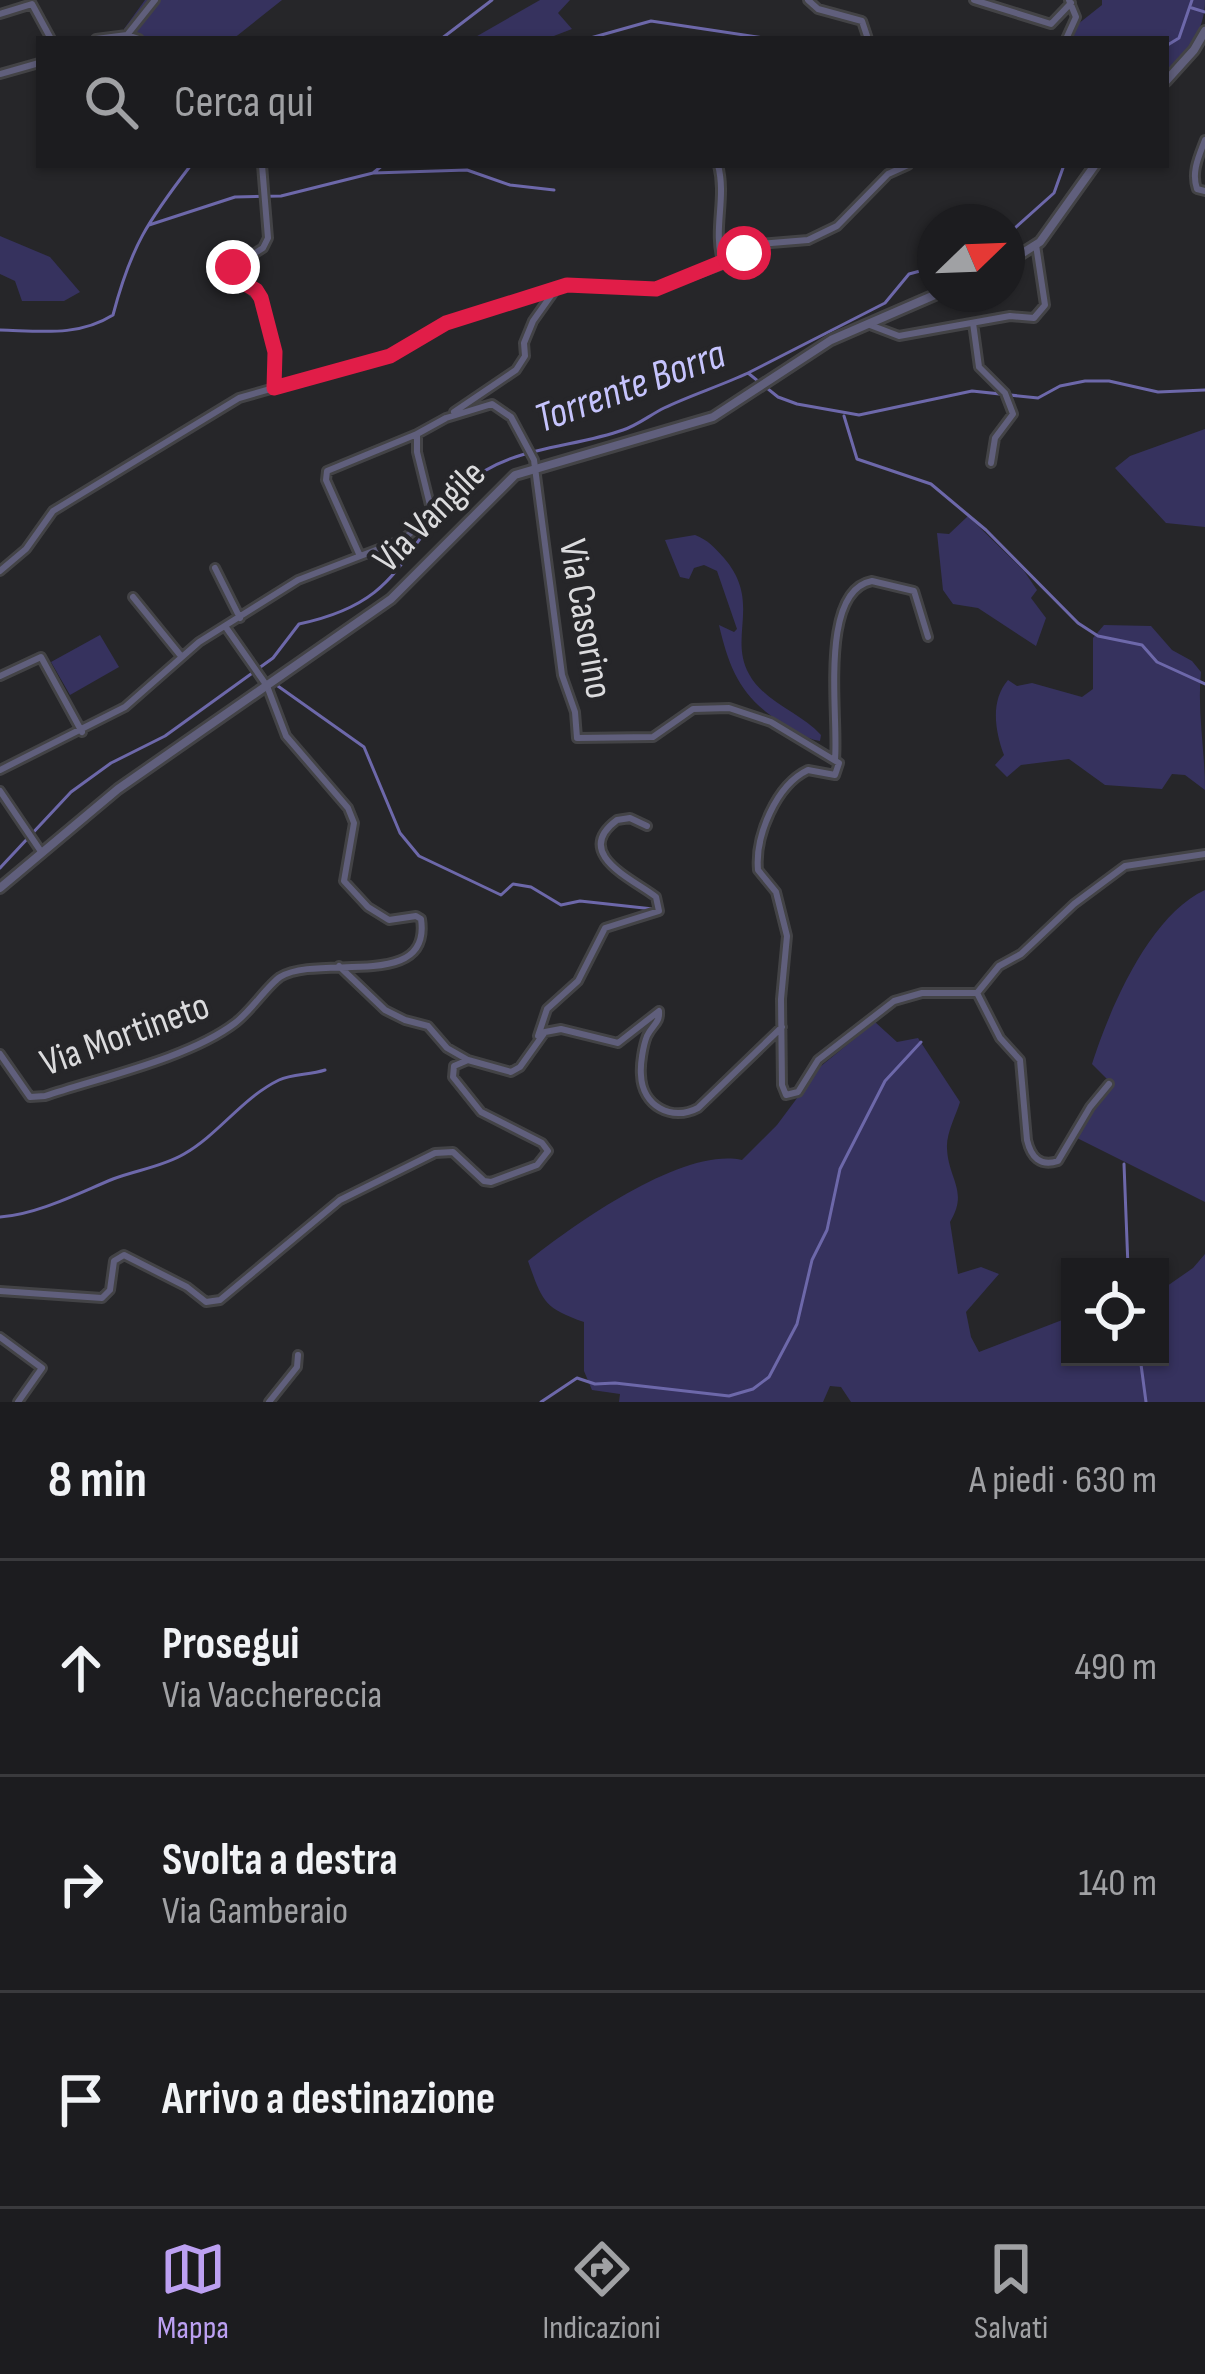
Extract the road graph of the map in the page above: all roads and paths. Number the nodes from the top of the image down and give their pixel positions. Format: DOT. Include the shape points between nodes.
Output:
graph roads {
  1 [pos="155,0"];
  2 [pos="808,0"];
  3 [pos="974,0"];
  4 [pos="1070,2"];
  5 [pos="0,14"];
  6 [pos="1205,31"];
  7 [pos="127,35"];
  8 [pos="49,36"];
  9 [pos="119,36"];
  10 [pos="130,36"];
  11 [pos="867,36"];
  12 [pos="1067,36"];
  13 [pos="36,64"];
  14 [pos="0,74"];
  15 [pos="1169,78"];
  16 [pos="1205,140"];
  17 [pos="262,168"];
  18 [pos="718,168"];
  19 [pos="901,168"];
  20 [pos="1093,168"];
  21 [pos="1205,191"];
  22 [pos="1036,245"];
  23 [pos="1025,252"];
  24 [pos="723,263"];
  25 [pos="556,290"];
  26 [pos="917,302"];
  27 [pos="866,323"];
  28 [pos="973,323"];
  29 [pos="274,388"];
  30 [pos="446,418"];
  31 [pos="417,434"];
  32 [pos="534,463"];
  33 [pos="991,463"];
  34 [pos="360,556"];
  35 [pos="215,568"];
  36 [pos="0,571"];
  37 [pos="133,597"];
  38 [pos="240,618"];
  39 [pos="225,626"];
  40 [pos="928,637"];
  41 [pos="181,656"];
  42 [pos="0,676"];
  43 [pos="267,686"];
  44 [pos="82,732"];
  45 [pos="835,759"];
  46 [pos="0,770"];
  47 [pos="0,790"];
  48 [pos="647,826"];
  49 [pos="42,854"];
  50 [pos="1205,854"];
  51 [pos="0,888"];
  52 [pos="339,966"];
  53 [pos="977,993"];
  54 [pos="782,1028"];
  55 [pos="537,1039"];
  56 [pos="0,1054"];
  57 [pos="468,1060"];
  58 [pos="1109,1084"];
  59 [pos="0,1291"];
  60 [pos="0,1337"];
  61 [pos="298,1355"];
  62 [pos="18,1402"];
  63 [pos="269,1402"];
  1 -- 7 [label="street"];
  2 -- 11 [label="street" via="862,21"];
  3 -- 4 [label="street" via="1046,24"];
  4 -- 12 [label="street" via="1076,17"];
  5 -- 8 [label="street" via="32,4"];
  6 -- 15 [label="street"];
  7 -- 9 [label="street"];
  7 -- 10 [label="street"];
  13 -- 14 [label="street"];
  16 -- 21 [label="street" via="1195,183"];
  17 -- 29 [label="street" via="268,238 232,273 261,298 275,352"];
  18 -- 24 [label="street"];
  19 -- 24 [label="street" via="830,230 798,243 759,244"];
  20 -- 22 [label="street"];
  22 -- 23 [label="street"];
  22 -- 28 [label="street" via="1042,312"];
  24 -- 25 [label="street" via="656,289"];
  25 -- 29 [label="street" via="446,323 390,356"];
  25 -- 30 [label="street" via="533,321 516,370"];
  26 -- 27 [label="street"];
  27 -- 28 [label="street" via="899,336"];
  27 -- 32 [label="street" via="704,421"];
  28 -- 33 [label="street" via="980,367 1013,414 994,439"];
  29 -- 36 [label="street" via="233,401 52,511"];
  30 -- 31 [label="street, Via Vangile"];
  30 -- 32 [label="street, Via Vangile" via="485,404 501,407"];
  31 -- 34 [label="street, Via Vangile" via="429,516 402,540"];
  31 -- 34 [label="street" via="327,471"];
  32 -- 43 [label="street, Via Vangile" via="502,485 392,599"];
  32 -- 45 [label="street, Via Casorino" via="577,738 652,737 693,710 729,708"];
  34 -- 38 [label="street, Via Vangile" via="308,575"];
  35 -- 38 [label="street"];
  37 -- 41 [label="street"];
  38 -- 39 [label="street, Via Vangile"];
  39 -- 41 [label="street, Via Vangile"];
  39 -- 43 [label="street, Via Mortineto"];
  40 -- 45 [label="street" via="914,591 872,581 851,591 838,640"];
  41 -- 44 [label="street, Via Vangile" via="135,701"];
  42 -- 44 [label="street" via="41,657"];
  43 -- 49 [label="street, Via Vangile" via="118,789"];
  43 -- 52 [label="street, Via Mortineto" via="286,736 354,823 344,881 388,920 416,916 422,924 414,954 379,968"];
  44 -- 46 [label="street, Via Vangile"];
  45 -- 54 [label="street" via="835,776 808,770 786,784 760,841 758,871 776,892 787,936"];
  47 -- 49 [label="street"];
  48 -- 55 [label="street" via="617,820 603,850 616,873 656,897 659,911 605,928 578,981 547,1009"];
  49 -- 51 [label="street, Via Vangile"];
  50 -- 53 [label="street" via="1125,866 999,966"];
  52 -- 56 [label="street, Via Mortineto" via="279,977 235,1023 200,1043 45,1096 30,1097"];
  52 -- 57 [label="street" via="385,1010 428,1026"];
  53 -- 54 [label="street" via="894,1001 818,1060 789,1096"];
  53 -- 58 [label="street" via="1020,1060 1027,1140 1037,1160 1058,1162"];
  54 -- 55 [label="street" via="687,1114 656,1107 643,1087 642,1059 659,1011 618,1043 561,1030"];
  55 -- 57 [label="street" via="511,1072"];
  57 -- 59 [label="street" via="454,1066 454,1077 481,1112 542,1143 548,1151 537,1165 491,1182 453,1152 435,1153 340,1200 220,1300 206,1302 124,1255 101,1298"];
  60 -- 62 [label="street" via="42,1369"];
  61 -- 63 [label="street"];
}
